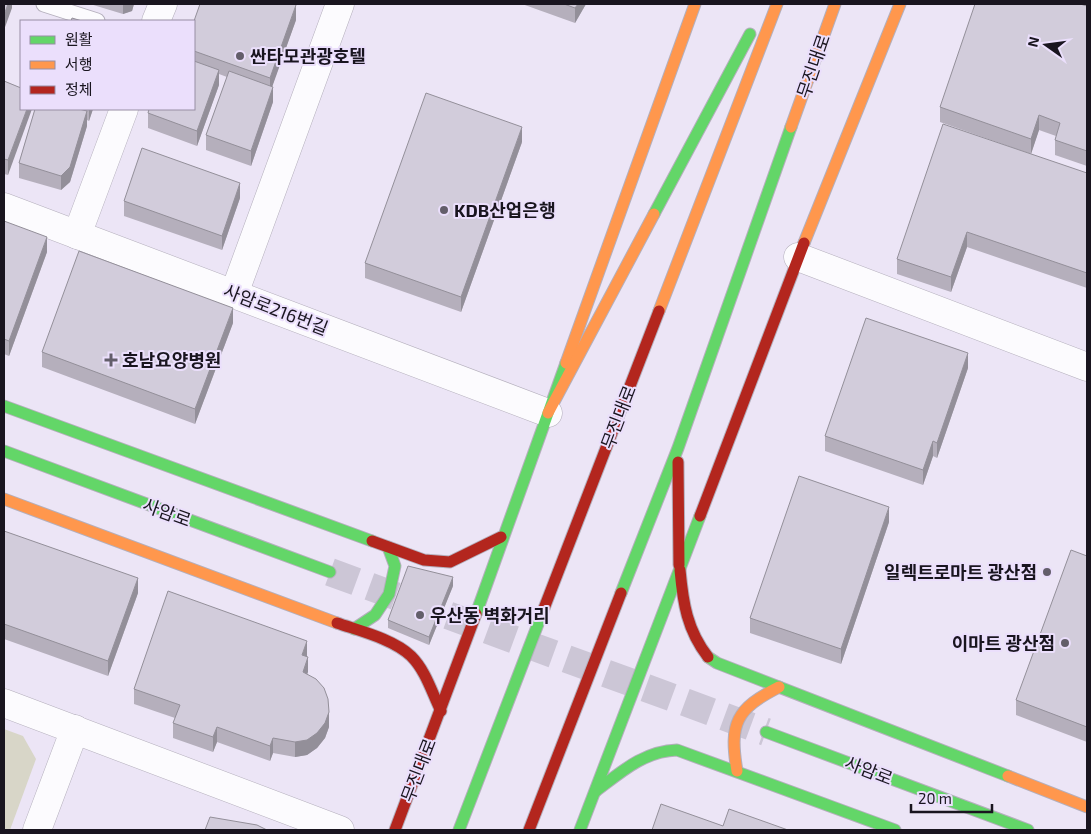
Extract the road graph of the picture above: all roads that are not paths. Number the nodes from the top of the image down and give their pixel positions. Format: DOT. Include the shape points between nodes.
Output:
graph roads {
  1 [pos="44,4"];
  2 [pos="163,4"];
  3 [pos="340,4"];
  4 [pos="695,4"];
  5 [pos="777,4"];
  6 [pos="835,4"];
  7 [pos="900,4"];
  8 [pos="761,12"];
  9 [pos="94,20"];
  10 [pos="156,20"];
  11 [pos="124,110"];
  12 [pos="4,207"];
  13 [pos="77,234"];
  14 [pos="798,257"];
  15 [pos="234,294"];
  16 [pos="1087,367"];
  17 [pos="4,406"];
  18 [pos="548,413"];
  19 [pos="678,448"];
  20 [pos="4,451"];
  21 [pos="4,499"];
  22 [pos="501,537"];
  23 [pos="388,547"];
  24 [pos="679,565"];
  25 [pos="330,572"];
  26 [pos="354,629"];
  27 [pos="778,686"];
  28 [pos="4,703"];
  29 [pos="440,711"];
  30 [pos="75,729"];
  31 [pos="766,732"];
  32 [pos="736,771"];
  33 [pos="596,791"];
  34 [pos="542,797"];
  35 [pos="1087,807"];
  36 [pos="37,830"];
  37 [pos="340,830"];
  38 [pos="395,830"];
  39 [pos="459,830"];
  40 [pos="529,830"];
  41 [pos="538,830"];
  42 [pos="580,830"];
  43 [pos="895,830"];
  44 [pos="1028,830"];
  1 -- 9 [label="lane"];
  2 -- 10 [label="street"];
  3 -- 15 [label="street"];
  4 -- 18 [label="main road, 무진대로"];
  5 -- 39 [label="main road, 무진대로"];
  6 -- 19 [label="main road, 무진대로"];
  7 -- 14 [label="main road"];
  8 -- 18 [label="main road"];
  11 -- 13 [label="street"];
  12 -- 13 [label="street, 사암로216번길"];
  13 -- 15 [label="street, 사암로216번길"];
  14 -- 16 [label="street"];
  14 -- 24 [label="main road"];
  15 -- 18 [label="street, 사암로216번길"];
  17 -- 23 [label="main road"];
  18 -- 22 [label="main road, 무진대로"];
  19 -- 24 [label="main road"];
  19 -- 34 [label="main road, 무진대로"];
  20 -- 25 [label="main road, 사암로"];
  21 -- 26 [label="main road"];
  22 -- 23 [label="main road" via="450,562 424,560"];
  22 -- 29 [label="main road, 무진대로"];
  23 -- 26 [label="main road" via="395,566 389,594 375,615"];
  24 -- 27 [label="main road" via="685,620 695,643 708,657"];
  24 -- 33 [label="main road"];
  26 -- 29 [label="main road" via="410,656 424,675"];
  27 -- 32 [label="main road" via="752,700 735,723 732,744"];
  27 -- 35 [label="main road"];
  28 -- 30 [label="street"];
  29 -- 38 [label="main road, 무진대로"];
  30 -- 36 [label="street"];
  30 -- 37 [label="street"];
  31 -- 44 [label="main road, 사암로"];
  32 -- 33 [label="main road" via="666,749 647,755"];
  32 -- 43 [label="main road"];
  33 -- 42 [label="main road"];
  34 -- 40 [label="main road, 무진대로"];
  34 -- 41 [label="main road"];
}
